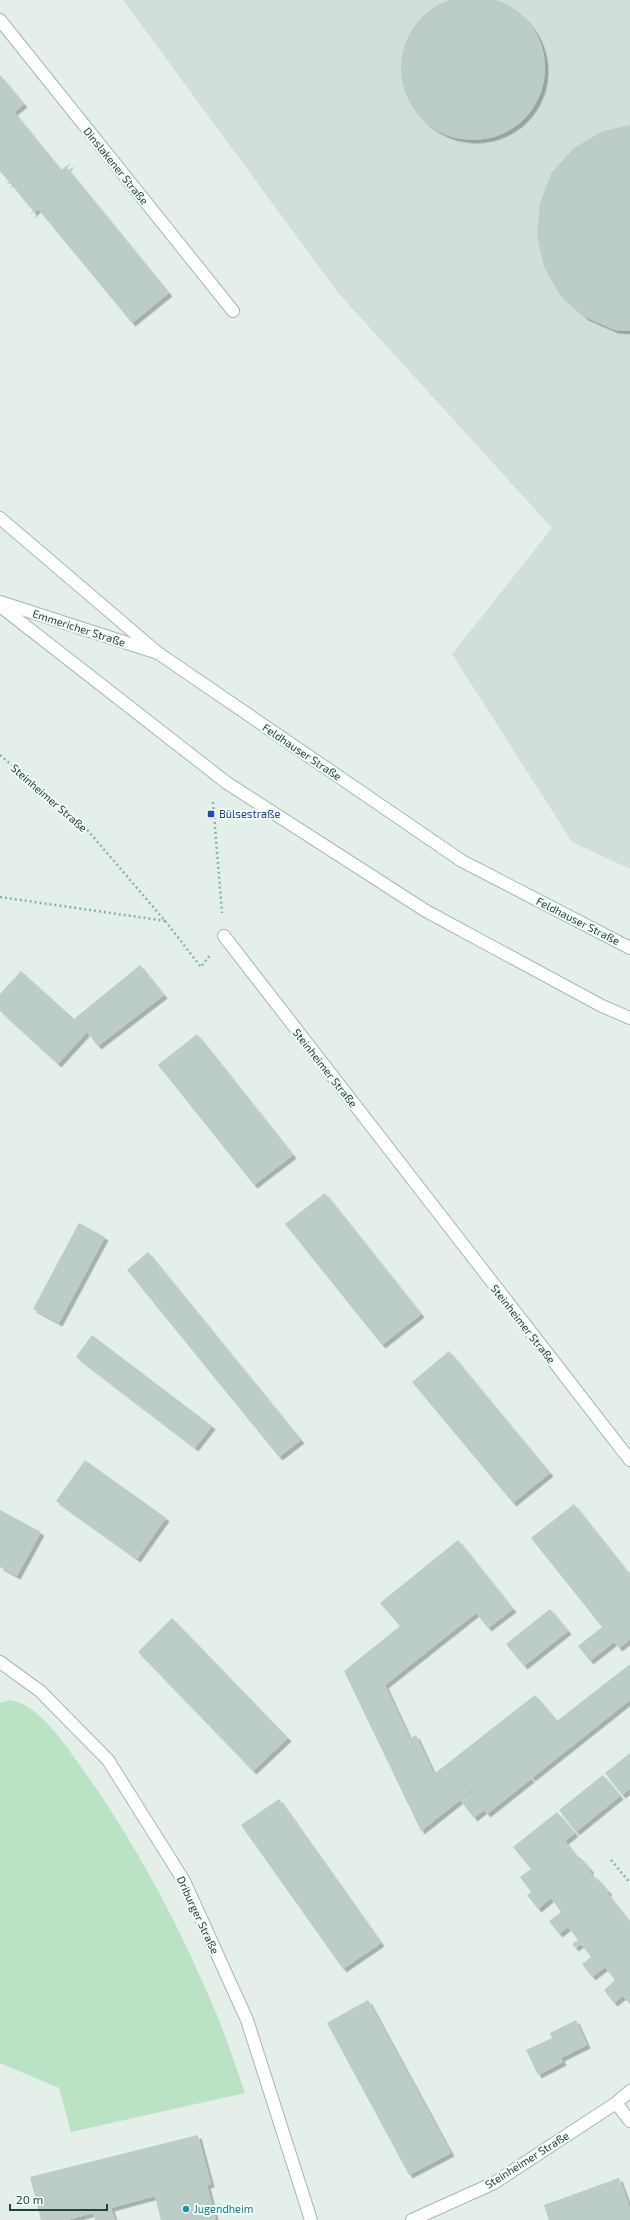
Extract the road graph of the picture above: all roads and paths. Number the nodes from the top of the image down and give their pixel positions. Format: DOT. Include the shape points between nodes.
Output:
graph roads {
  1 [pos="0,20"];
  2 [pos="233,312"];
  3 [pos="0,518"];
  4 [pos="0,602"];
  5 [pos="0,606"];
  6 [pos="158,653"];
  7 [pos="0,755"];
  8 [pos="210,770"];
  9 [pos="0,897"];
  10 [pos="166,922"];
  11 [pos="224,936"];
  12 [pos="630,948"];
  13 [pos="630,1018"];
  14 [pos="630,1460"];
  15 [pos="1,1665"];
  16 [pos="611,1860"];
  17 [pos="630,1883"];
  18 [pos="630,2091"];
  19 [pos="616,2103"];
  20 [pos="630,2121"];
  21 [pos="311,2220"];
  22 [pos="412,2220"];
  1 -- 2 [label="street, Dinslakener Straße"];
  3 -- 6 [label="street, Feldhauser Straße"];
  4 -- 6 [label="street, Emmericher Straße"];
  5 -- 8 [label="street"];
  6 -- 12 [label="street, Feldhauser Straße" via="462,862"];
  7 -- 10 [label="path, Steinheimer Straße" via="84,826"];
  8 -- 11 [label="path"];
  8 -- 13 [label="street" via="426,911 602,1006"];
  9 -- 10 [label="path"];
  10 -- 11 [label="path, Steinheimer Straße" via="201,967"];
  11 -- 14 [label="street, Steinheimer Straße"];
  15 -- 21 [label="street, Driburger Straße" via="40,1690 108,1760 184,1881 247,2020"];
  16 -- 17 [label="path"];
  18 -- 19 [label="street, Steinheimer Straße"];
  19 -- 20 [label="street"];
  19 -- 22 [label="street, Steinheimer Straße" via="494,2183"];
}
